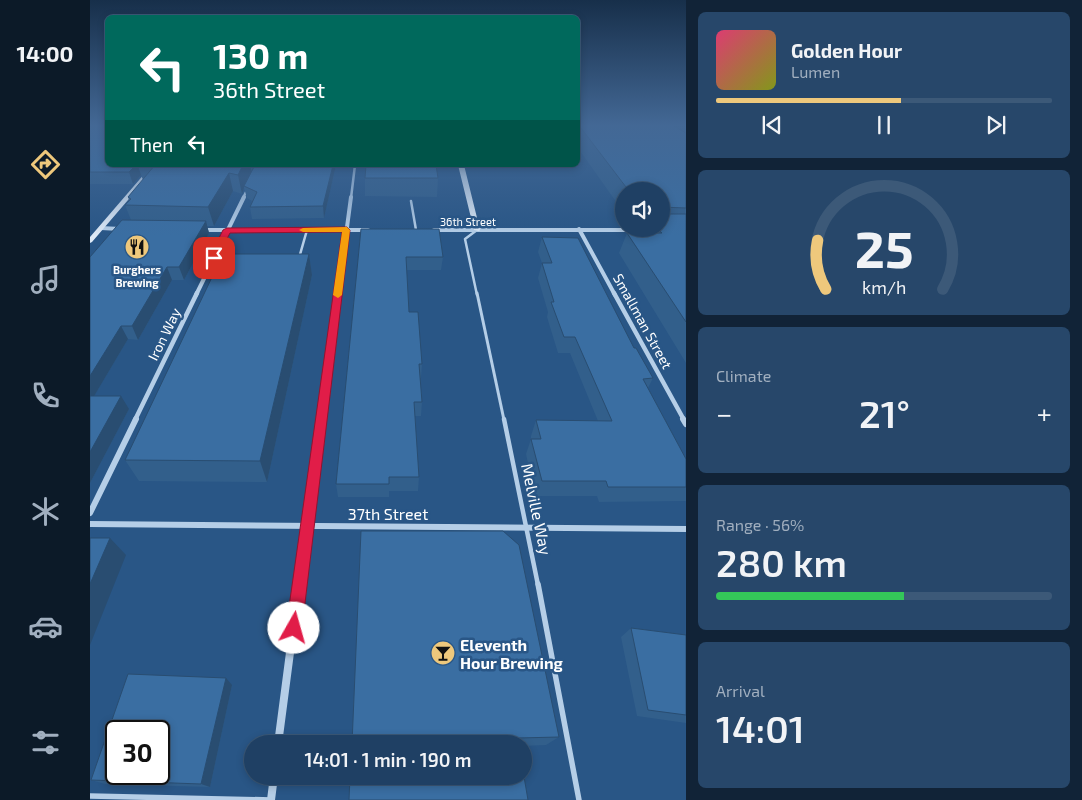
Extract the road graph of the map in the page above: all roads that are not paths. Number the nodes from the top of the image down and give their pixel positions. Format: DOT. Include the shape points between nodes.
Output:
graph roads {
  1 [pos="355,167"];
  2 [pos="461,167"];
  3 [pos="157,168"];
  4 [pos="252,178"];
  5 [pos="411,201"];
  6 [pos="101,228"];
  7 [pos="123,229"];
  8 [pos="579,229"];
  9 [pos="199,230"];
  10 [pos="227,230"];
  11 [pos="307,230"];
  12 [pos="347,230"];
  13 [pos="376,230"];
  14 [pos="406,230"];
  15 [pos="416,230"];
  16 [pos="477,230"];
  17 [pos="615,230"];
  18 [pos="90,241"];
  19 [pos="214,258"];
  20 [pos="223,258"];
  21 [pos="290,258"];
  22 [pos="686,424"];
  23 [pos="90,514"];
  24 [pos="90,524"];
  25 [pos="307,526"];
  26 [pos="526,528"];
  27 [pos="686,529"];
  28 [pos="279,735"];
  29 [pos="273,785"];
  30 [pos="90,796"];
  31 [pos="271,800"];
  32 [pos="579,800"];
  1 -- 12 [label="street"];
  2 -- 16 [label="main road"];
  3 -- 6 [label="main road" via="150,171"];
  4 -- 10 [label="street, Iron Way"];
  5 -- 15 [label="lane"];
  6 -- 7 [label="street"];
  6 -- 18 [label="main road"];
  8 -- 16 [label="street, 36th Street"];
  8 -- 17 [label="street, 36th Street"];
  8 -- 22 [label="street, Smallman Street"];
  9 -- 10 [label="street"];
  10 -- 11 [label="street"];
  10 -- 19 [label="street, Iron Way"];
  11 -- 12 [label="street"];
  11 -- 21 [label="lane" via="300,258"];
  12 -- 13 [label="street"];
  12 -- 25 [label="street"];
  14 -- 15 [label="street, 36th Street"];
  15 -- 16 [label="street, 36th Street"];
  16 -- 26 [label="lane, Melville Way" via="465,239"];
  19 -- 20 [label="lane"];
  19 -- 23 [label="street, Iron Way"];
  24 -- 25 [label="street, 37th Street"];
  25 -- 26 [label="street, 37th Street"];
  25 -- 28 [label="street"];
  26 -- 27 [label="street, 37th Street"];
  26 -- 32 [label="lane, Melville Way"];
  29 -- 31 [label="street"];
  30 -- 31 [label="lane"];
}
